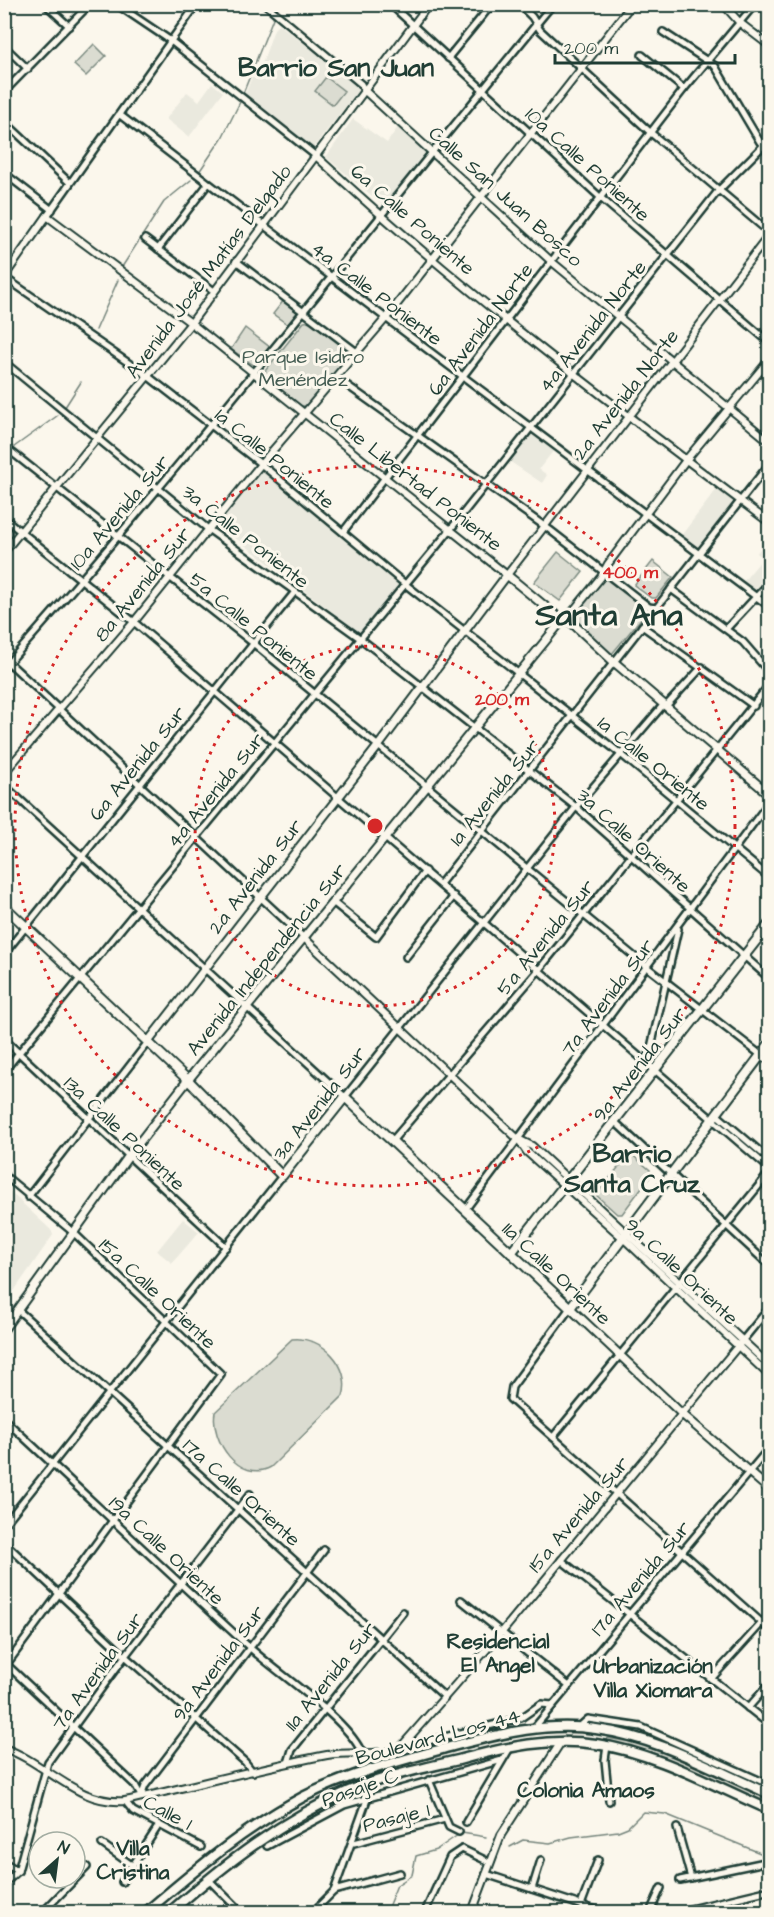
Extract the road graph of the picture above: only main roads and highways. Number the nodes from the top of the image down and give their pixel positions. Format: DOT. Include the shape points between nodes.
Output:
graph roads {
  1 [pos="507,575"];
  2 [pos="564,618"];
  3 [pos="770,795"];
  4 [pos="4,906"];
  5 [pos="770,923"];
  6 [pos="148,1042"];
  7 [pos="770,1044"];
  8 [pos="188,1080"];
  9 [pos="345,1097"];
  10 [pos="511,1253"];
  11 [pos="570,1308"];
  12 [pos="4,1329"];
  13 [pos="770,1490"];
  14 [pos="594,1728"];
  15 [pos="640,1739"];
  16 [pos="563,1741"];
  17 [pos="608,1746"];
  18 [pos="373,1771"];
  19 [pos="373,1784"];
  20 [pos="770,1794"];
  21 [pos="770,1810"];
  22 [pos="200,1867"];
  23 [pos="208,1879"];
  24 [pos="146,1912"];
  25 [pos="170,1912"];
  1 -- 2 [label="main road, Calle Libertad Poniente"];
  1 -- 6 [label="main road, 2a Avenida Sur"];
  2 -- 3 [label="main road, Calle Libertad Poniente"];
  2 -- 8 [label="main road, Avenida Independencia Sur"];
  4 -- 6 [label="main road"];
  5 -- 10 [label="main road, 9a Avenida Sur"];
  6 -- 8 [label="main road"];
  7 -- 11 [label="main road"];
  8 -- 9 [label="main road, 3a Avenida Sur" via="282,1176"];
  8 -- 12 [label="main road, Avenida Independencia Sur"];
  9 -- 10 [label="main road, 11a Calle Oriente"];
  10 -- 11 [label="main road, 11a Calle Oriente"];
  11 -- 13 [label="main road, 11a Calle Oriente" via="682,1414"];
  14 -- 15 [label="highway, Boulevard Los 44"];
  14 -- 16 [label="highway" via="598,1734 594,1739"];
  14 -- 18 [label="highway, Boulevard Los 44" via="534,1728 451,1747"];
  15 -- 17 [label="highway" via="603,1736 601,1742"];
  15 -- 20 [label="highway, Boulevard Los 44"];
  16 -- 17 [label="highway, Boulevard Los 44"];
  16 -- 19 [label="highway, Boulevard Los 44" via="511,1747"];
  17 -- 21 [label="highway, Boulevard Los 44" via="651,1759"];
  18 -- 19 [label="highway"];
  18 -- 22 [label="highway, Boulevard Los 44" via="304,1797 264,1820"];
  19 -- 23 [label="highway, Boulevard Los 44" via="305,1812 247,1848"];
  22 -- 23 [label="highway"];
  22 -- 24 [label="highway, Boulevard Los 44"];
  23 -- 25 [label="highway, Boulevard Los 44"];
}
